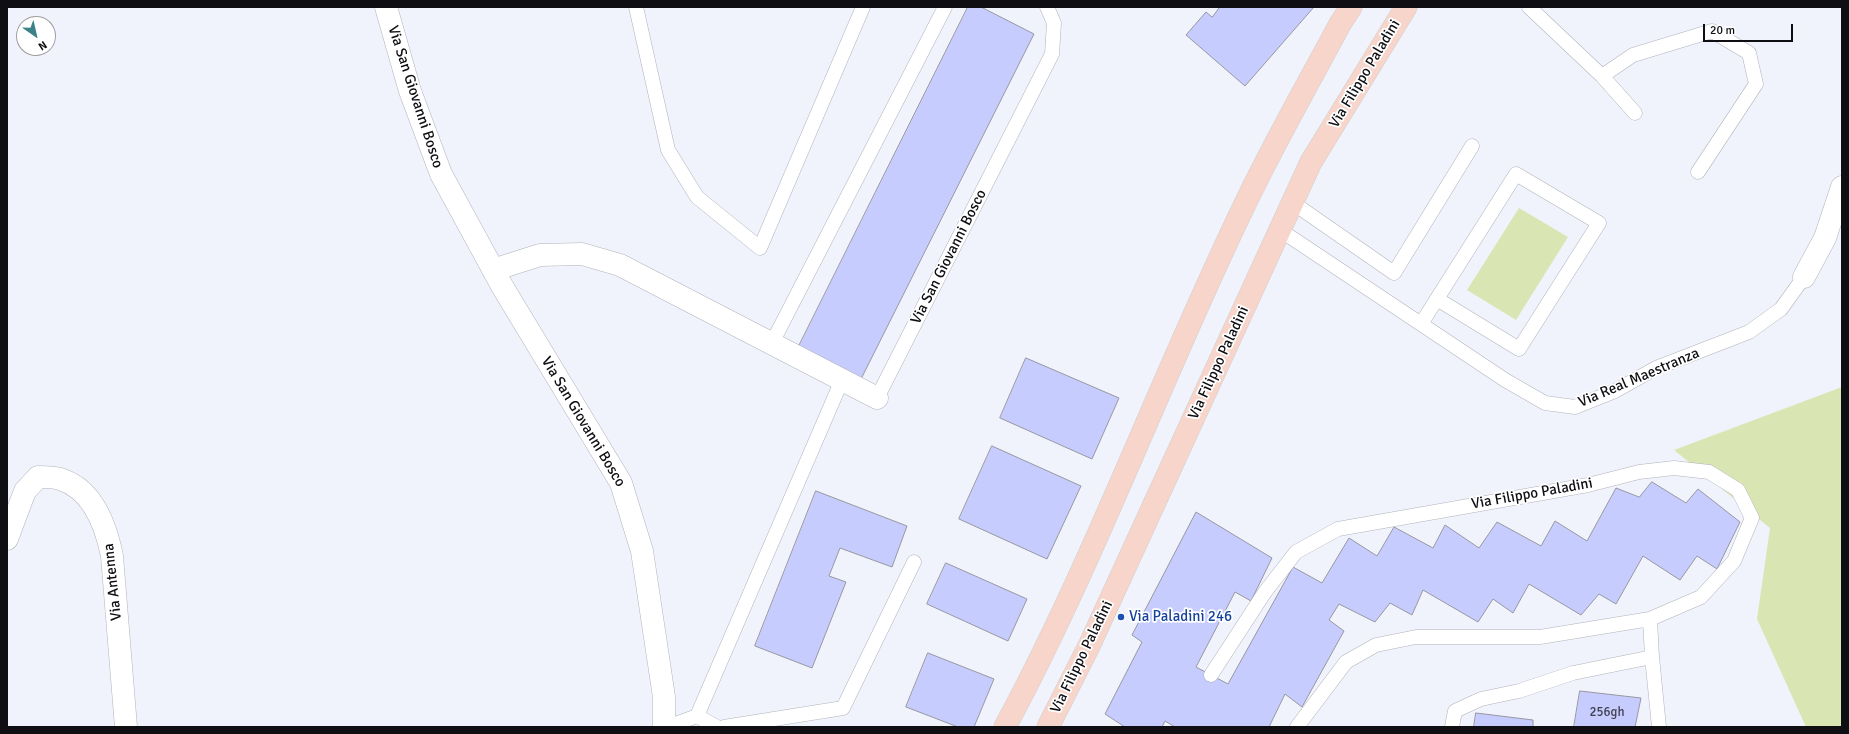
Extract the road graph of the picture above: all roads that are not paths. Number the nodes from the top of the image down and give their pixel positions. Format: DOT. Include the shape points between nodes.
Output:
graph roads {
  1 [pos="386,7"];
  2 [pos="636,7"];
  3 [pos="863,7"];
  4 [pos="945,7"];
  5 [pos="1047,7"];
  6 [pos="1352,7"];
  7 [pos="1406,7"];
  8 [pos="1529,7"];
  9 [pos="1602,76"];
  10 [pos="1635,113"];
  11 [pos="1472,146"];
  12 [pos="1698,172"];
  13 [pos="1842,187"];
  14 [pos="1293,203"];
  15 [pos="1280,230"];
  16 [pos="493,270"];
  17 [pos="1804,277"];
  18 [pos="1437,299"];
  19 [pos="1421,324"];
  20 [pos="772,343"];
  21 [pos="842,380"];
  22 [pos="877,398"];
  23 [pos="7,540"];
  24 [pos="914,562"];
  25 [pos="1650,619"];
  26 [pos="1652,657"];
  27 [pos="1211,675"];
  28 [pos="697,716"];
  29 [pos="126,727"];
  30 [pos="664,727"];
  31 [pos="667,727"];
  32 [pos="717,727"];
  33 [pos="724,727"];
  34 [pos="1005,727"];
  35 [pos="1048,727"];
  36 [pos="1297,727"];
  37 [pos="1452,727"];
  38 [pos="1659,727"];
  1 -- 16 [label="street, Via San Giovanni Bosco" via="410,91 441,174"];
  2 -- 3 [label="lane" via="668,150 697,197 760,248"];
  4 -- 20 [label="lane"];
  5 -- 22 [label="lane, Via San Giovanni Bosco" via="1054,23 1052,54"];
  6 -- 34 [label="main road" via="1340,24 1245,204 1090,554 1037,668"];
  7 -- 14 [label="main road, Via Filippo Paladini" via="1311,162"];
  8 -- 9 [label="lane"];
  9 -- 10 [label="lane"];
  9 -- 12 [label="lane" via="1633,55 1712,31 1749,54 1756,84"];
  11 -- 14 [label="lane" via="1394,273"];
  13 -- 17 [label="street, Via Real Maestranza" via="1825,238"];
  14 -- 15 [label="main road, Via Filippo Paladini"];
  15 -- 19 [label="lane, Via Real Maestranza"];
  15 -- 35 [label="main road, Via Filippo Paladini" via="1089,646"];
  16 -- 20 [label="street, Via San Giovanni Bosco" via="540,255 582,254 620,265"];
  16 -- 30 [label="street, Via San Giovanni Bosco" via="622,483 642,551 664,697"];
  17 -- 19 [label="lane, Via Real Maestranza" via="1781,309 1749,332 1656,368 1615,391 1576,407 1545,403 1505,380"];
  18 -- 18 [label="lane" via="1519,349 1599,224 1516,174"];
  18 -- 19 [label="lane"];
  20 -- 21 [label="street, Via San Giovanni Bosco"];
  21 -- 22 [label="street, Via San Giovanni Bosco"];
  21 -- 28 [label="lane"];
  23 -- 29 [label="street, Via Antenna" via="25,491 38,477 60,479 81,490 98,513 108,536 112,556"];
  24 -- 33 [label="lane" via="843,708"];
  25 -- 26 [label="lane"];
  25 -- 27 [label="lane, Via Filippo Paladini" via="1701,597 1734,561 1752,518 1738,490 1709,472 1674,468 1639,472 1588,485 1338,529 1296,552 1265,592"];
  25 -- 36 [label="lane, Via Filippo Paladini" via="1540,637 1416,637 1376,645 1346,662"];
  26 -- 37 [label="lane" via="1573,673 1481,699 1455,711"];
  26 -- 38 [label="lane"];
  28 -- 31 [label="lane"];
  28 -- 32 [label="lane"];
}
